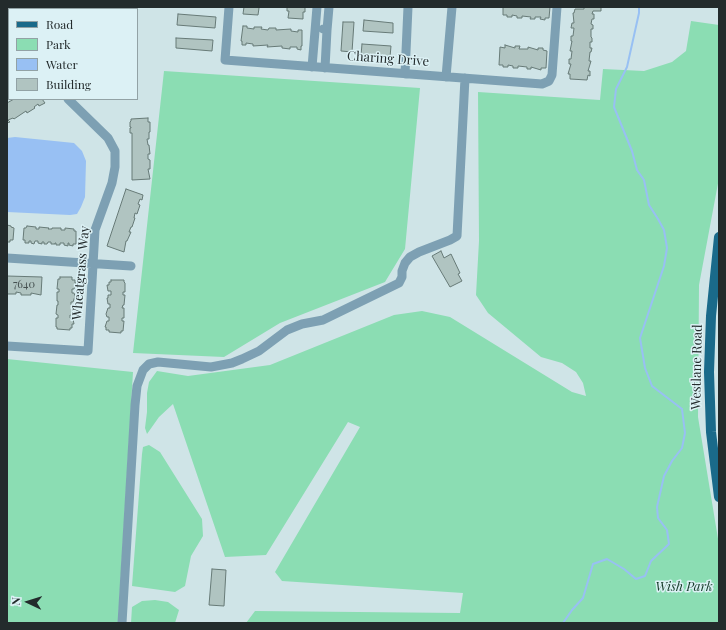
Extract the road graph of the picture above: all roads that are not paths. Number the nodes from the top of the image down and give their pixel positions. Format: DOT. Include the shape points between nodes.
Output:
graph roads {
  1 [pos="229,7"];
  2 [pos="317,7"];
  3 [pos="329,7"];
  4 [pos="409,7"];
  5 [pos="452,7"];
  6 [pos="557,7"];
  7 [pos="315,29"];
  8 [pos="327,30"];
  9 [pos="312,67"];
  10 [pos="324,68"];
  11 [pos="405,74"];
  12 [pos="446,77"];
  13 [pos="465,78"];
  14 [pos="69,100"];
  15 [pos="719,237"];
  16 [pos="7,258"];
  17 [pos="93,264"];
  18 [pos="131,266"];
  19 [pos="7,346"];
  20 [pos="714,410"];
  21 [pos="719,497"];
  22 [pos="122,623"];
  1 -- 9 [label="street, Charing Drive" via="225,60"];
  2 -- 7 [label="street"];
  3 -- 8 [label="street"];
  4 -- 11 [label="street"];
  5 -- 12 [label="street"];
  6 -- 13 [label="street, Charing Drive" via="552,75 549,82 542,84"];
  7 -- 8 [label="street"];
  7 -- 9 [label="street"];
  8 -- 10 [label="street"];
  9 -- 10 [label="street, Charing Drive"];
  10 -- 11 [label="street, Charing Drive"];
  11 -- 12 [label="street, Charing Drive"];
  12 -- 13 [label="street, Charing Drive"];
  13 -- 22 [label="street" via="457,236 410,257 405,263 399,283 323,320 287,330 259,351 242,359 211,367 158,362 149,364 143,370 137,386 135,405"];
  14 -- 17 [label="street, Wheatgrass Way" via="108,138 115,151 112,183 95,230"];
  15 -- 20 [label="main road, Westlane Road" via="709,364"];
  16 -- 17 [label="street"];
  17 -- 18 [label="street"];
  17 -- 19 [label="street, Wheatgrass Way" via="88,351"];
  20 -- 21 [label="main road, Westlane Road" via="711,432"];
}
